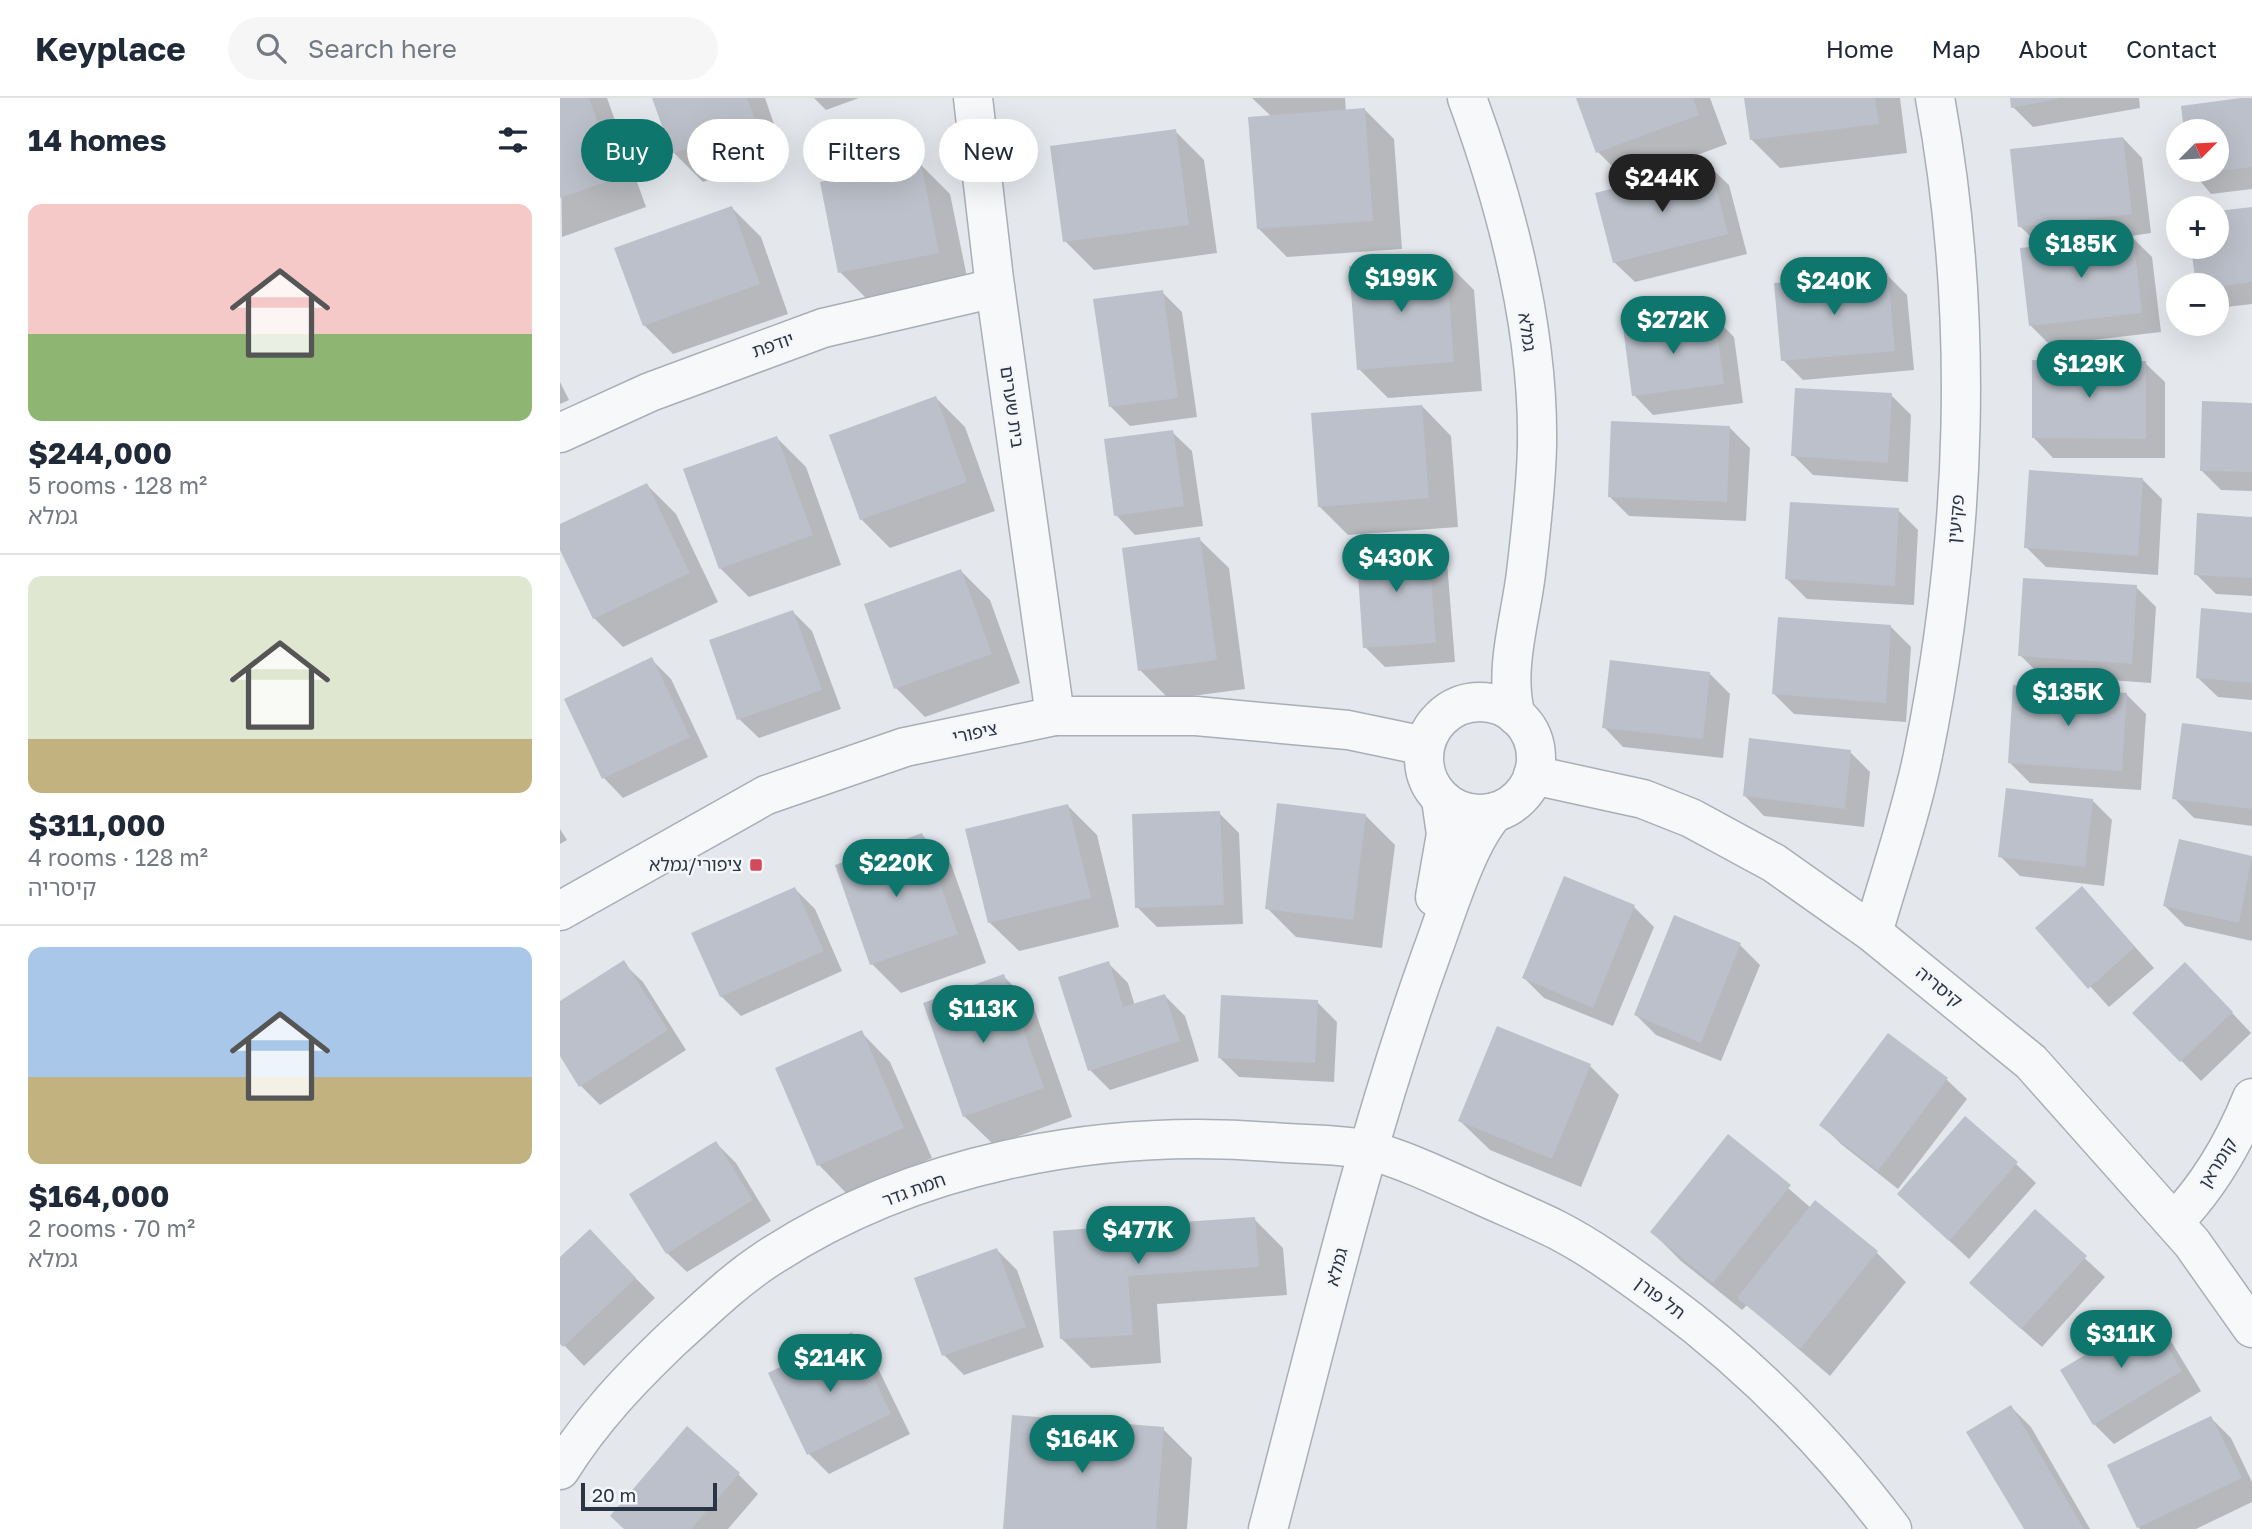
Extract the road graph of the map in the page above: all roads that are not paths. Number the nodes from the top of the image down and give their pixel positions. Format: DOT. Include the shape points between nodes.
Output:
graph roads {
  1 [pos="973,98"];
  2 [pos="1467,98"];
  3 [pos="1935,98"];
  4 [pos="995,288"];
  5 [pos="560,433"];
  6 [pos="1526,573"];
  7 [pos="1477,702"];
  8 [pos="1055,716"];
  9 [pos="1516,716"];
  10 [pos="1425,746"];
  11 [pos="1533,775"];
  12 [pos="1441,799"];
  13 [pos="1495,812"];
  14 [pos="560,911"];
  15 [pos="1873,933"];
  16 [pos="1412,1007"];
  17 [pos="2252,1098"];
  18 [pos="1367,1150"];
  19 [pos="2174,1222"];
  20 [pos="2252,1328"];
  21 [pos="560,1470"];
  22 [pos="1268,1529"];
  23 [pos="1892,1529"];
  1 -- 4 [label="street, בית שערים"];
  2 -- 6 [label="street, גמלא" via="1507,225 1533,371 1537,445"];
  3 -- 15 [label="street, פקיעין" via="1954,235 1961,344 1961,471 1946,624 1923,757"];
  4 -- 5 [label="street, יודפת" via="811,332 650,391"];
  4 -- 8 [label="street, בית שערים"];
  6 -- 7 [label="street, גמלא" via="1508,641"];
  6 -- 9 [label="street, גמלא" via="1514,657"];
  7 -- 9 [label="street" via="1494,704"];
  7 -- 10 [label="street" via="1445,714 1432,728"];
  8 -- 10 [label="street, ציפורי" via="1196,716 1348,730"];
  8 -- 14 [label="street, ציפורי" via="905,747 766,795"];
  9 -- 11 [label="street" via="1533,739"];
  10 -- 12 [label="street" via="1426,775"];
  11 -- 13 [label="street" via="1520,797"];
  11 -- 15 [label="street, קיסריה" via="1643,799 1691,818 1774,863"];
  12 -- 13 [label="street" via="1466,812"];
  12 -- 16 [label="street, גמלא" via="1444,852"];
  13 -- 16 [label="street, גמלא" via="1455,890"];
  15 -- 19 [label="street, קיסריה" via="2031,1062"];
  16 -- 18 [label="street, גמלא"];
  17 -- 19 [label="street, קומראן" via="2221,1163"];
  18 -- 21 [label="street, חמת גדר" via="1208,1137 1142,1140 1017,1156 899,1194 830,1224 763,1262 621,1387"];
  18 -- 22 [label="street, גמלא"];
  18 -- 23 [label="street, תל פורן" via="1558,1231 1629,1275 1751,1370 1811,1429"];
  19 -- 20 [label="street, קיסריה"];
}
